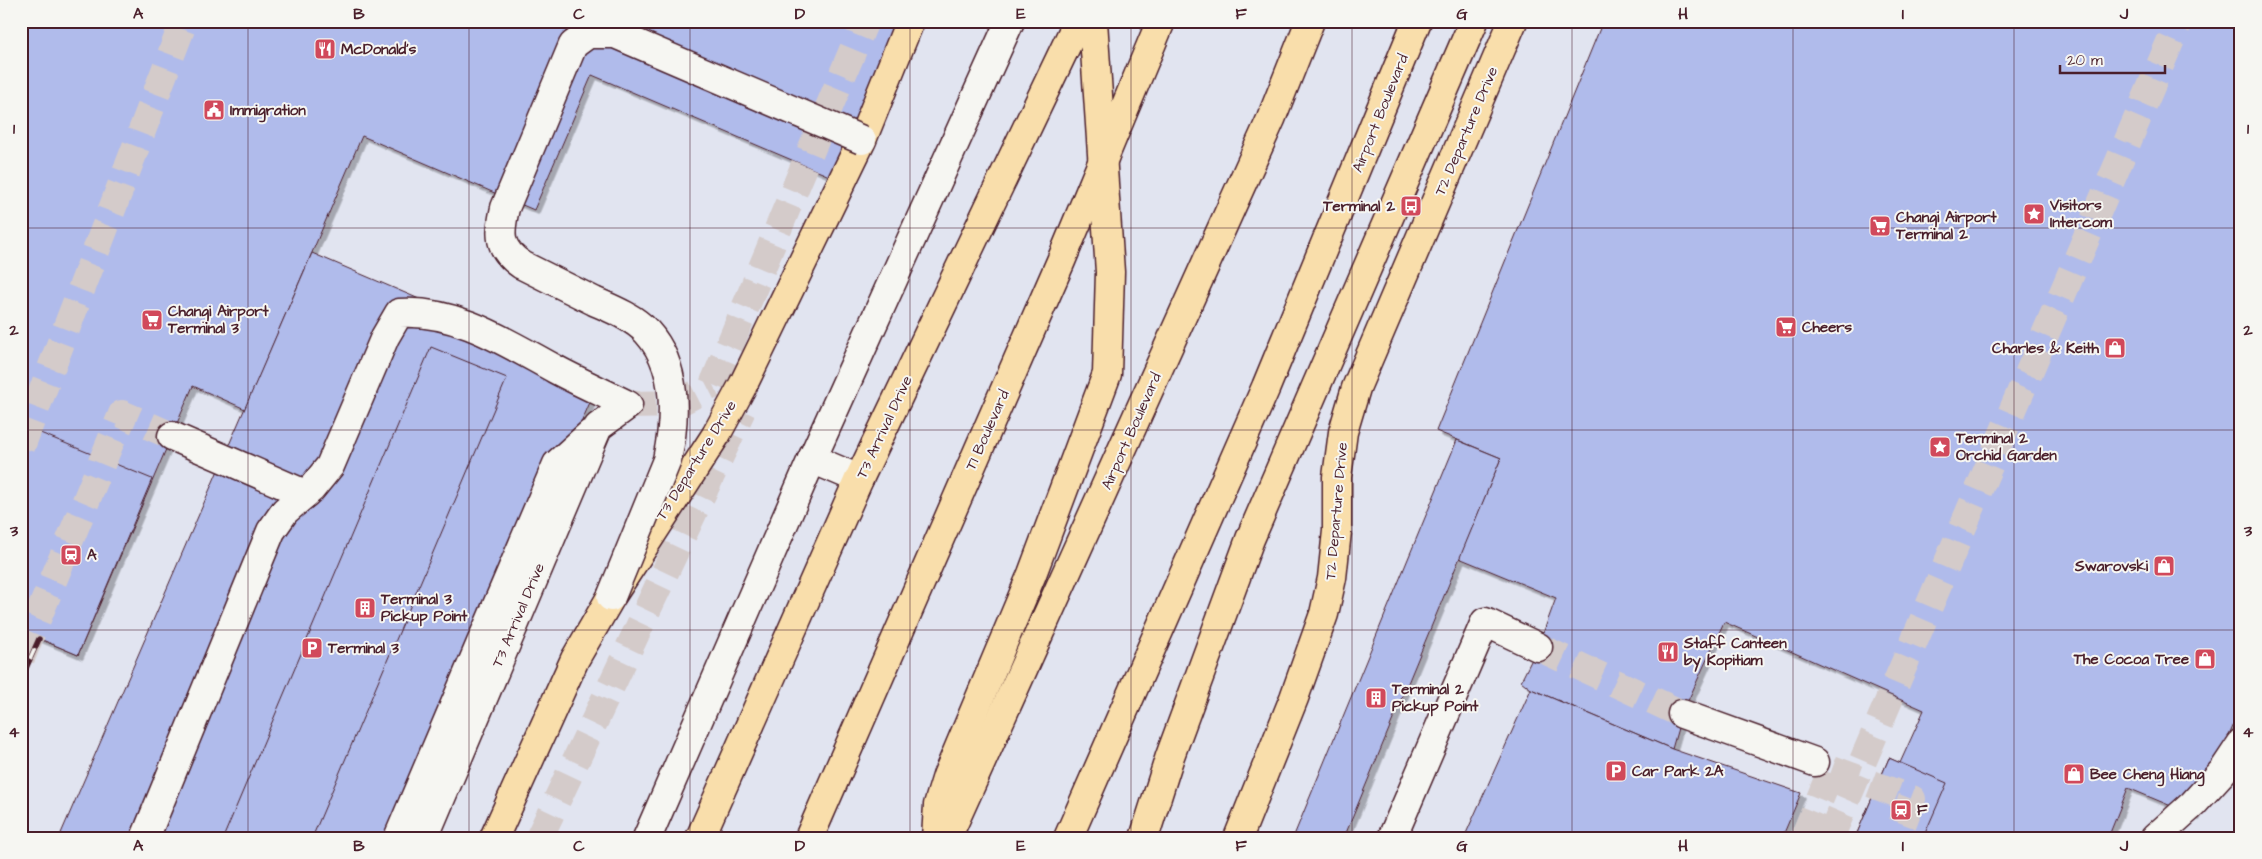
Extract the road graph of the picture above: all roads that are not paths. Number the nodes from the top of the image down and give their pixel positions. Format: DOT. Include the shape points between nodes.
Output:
graph roads {
  1 [pos="910,21"];
  2 [pos="1010,21"];
  3 [pos="1078,21"];
  4 [pos="1093,21"];
  5 [pos="1160,21"];
  6 [pos="1310,21"];
  7 [pos="1417,21"];
  8 [pos="1474,21"];
  9 [pos="1513,21"];
  10 [pos="862,140"];
  11 [pos="598,427"];
  12 [pos="172,436"];
  13 [pos="812,459"];
  14 [pos="859,479"];
  15 [pos="305,494"];
  16 [pos="611,597"];
  17 [pos="1538,647"];
  18 [pos="1682,714"];
  19 [pos="2239,751"];
  20 [pos="1815,762"];
  21 [pos="145,838"];
  22 [pos="398,838"];
  23 [pos="424,838"];
  24 [pos="494,838"];
  25 [pos="647,838"];
  26 [pos="700,838"];
  27 [pos="810,838"];
  28 [pos="936,838"];
  29 [pos="947,838"];
  30 [pos="1068,838"];
  31 [pos="1144,838"];
  32 [pos="1238,838"];
  33 [pos="1392,838"];
  34 [pos="2155,838"];
  1 -- 10 [label="main road, T3 Departure Drive"];
  2 -- 13 [label="lane"];
  3 -- 14 [label="main road, T3 Arrival Drive"];
  4 -- 28 [label="main road" via="1110,272 1107,374 1032,574 947,776 938,805"];
  5 -- 27 [label="main road, T1 Boulevard" via="1061,261"];
  6 -- 29 [label="main road, Airport Boulevard" via="1271,119"];
  7 -- 30 [label="main road, Airport Boulevard" via="1266,387"];
  8 -- 31 [label="main road" via="1250,539 1170,756"];
  9 -- 32 [label="main road, T2 Departure Drive" via="1356,388 1343,432 1337,477 1338,530 1324,614"];
  10 -- 16 [label="main road, T3 Departure Drive, bridge" via="716,435"];
  10 -- 16 [label="lane, bridge" via="615,34 588,34 573,45 505,208 501,243 510,257 522,265 626,316 646,331 660,351 668,375 674,401 667,460"];
  11 -- 15 [label="lane" via="628,405 474,326 419,312 398,313 384,337 330,466"];
  11 -- 22 [label="lane" via="557,464"];
  11 -- 23 [label="lane, T3 Arrival Drive"];
  12 -- 15 [label="lane"];
  13 -- 14 [label="lane"];
  13 -- 25 [label="lane"];
  14 -- 26 [label="main road, T3 Arrival Drive"];
  15 -- 21 [label="lane" via="285,511 271,530"];
  16 -- 24 [label="main road, T3 Departure Drive" via="575,659"];
  17 -- 33 [label="lane" via="1485,622"];
  18 -- 20 [label="lane"];
  19 -- 34 [label="lane" via="2194,804"];
}
